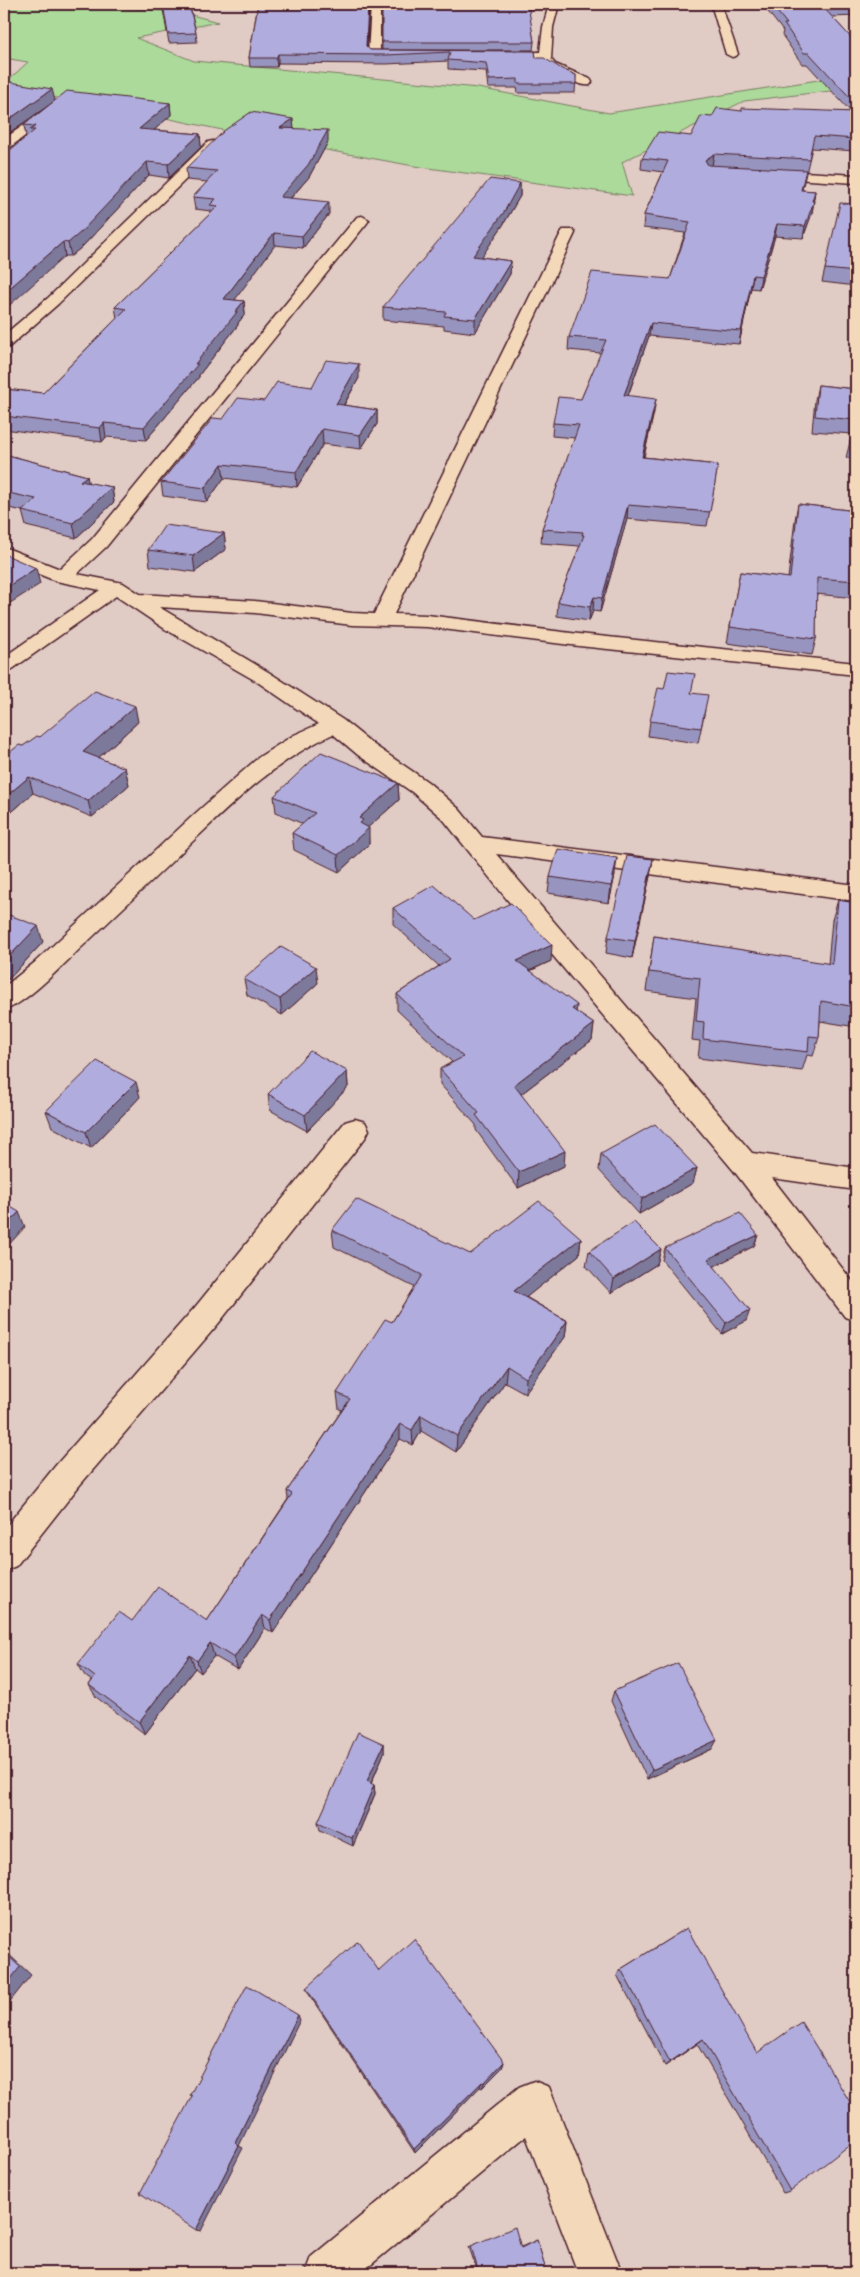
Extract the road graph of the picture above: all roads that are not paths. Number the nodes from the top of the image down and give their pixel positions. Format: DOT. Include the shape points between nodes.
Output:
graph roads {
  1 [pos="554,4"];
  2 [pos="716,4"];
  3 [pos="375,6"];
  4 [pos="732,54"];
  5 [pos="422,55"];
  6 [pos="489,55"];
  7 [pos="546,55"];
  8 [pos="586,82"];
  9 [pos="61,103"];
  10 [pos="222,136"];
  11 [pos="4,145"];
  12 [pos="758,174"];
  13 [pos="856,179"];
  14 [pos="362,220"];
  15 [pos="568,233"];
  16 [pos="4,344"];
  17 [pos="4,553"];
  18 [pos="64,578"];
  19 [pos="116,587"];
  20 [pos="137,600"];
  21 [pos="381,620"];
  22 [pos="4,666"];
  23 [pos="856,669"];
  24 [pos="335,725"];
  25 [pos="477,844"];
  26 [pos="856,893"];
  27 [pos="4,1001"];
  28 [pos="356,1130"];
  29 [pos="744,1163"];
  30 [pos="856,1179"];
  31 [pos="856,1308"];
  32 [pos="4,1555"];
  33 [pos="327,2273"];
  34 [pos="600,2273"];
  1 -- 7 [label="street"];
  2 -- 4 [label="street"];
  3 -- 5 [label="street" via="374,55"];
  6 -- 7 [label="street"];
  7 -- 8 [label="street" via="546,64"];
  9 -- 11 [label="street"];
  10 -- 16 [label="street"];
  12 -- 13 [label="street"];
  14 -- 18 [label="street" via="100,543"];
  15 -- 21 [label="street"];
  17 -- 18 [label="street"];
  18 -- 19 [label="street"];
  19 -- 20 [label="street"];
  19 -- 22 [label="street"];
  20 -- 21 [label="street" via="255,607"];
  20 -- 24 [label="street"];
  21 -- 23 [label="street" via="427,620 589,642"];
  24 -- 25 [label="street" via="420,788 451,814"];
  24 -- 27 [label="street" via="302,740 267,762 77,939"];
  25 -- 26 [label="street"];
  25 -- 29 [label="street" via="542,926"];
  28 -- 32 [label="street" via="207,1315 68,1475"];
  29 -- 30 [label="street"];
  29 -- 31 [label="street"];
  33 -- 34 [label="street" via="534,2102"];
}
